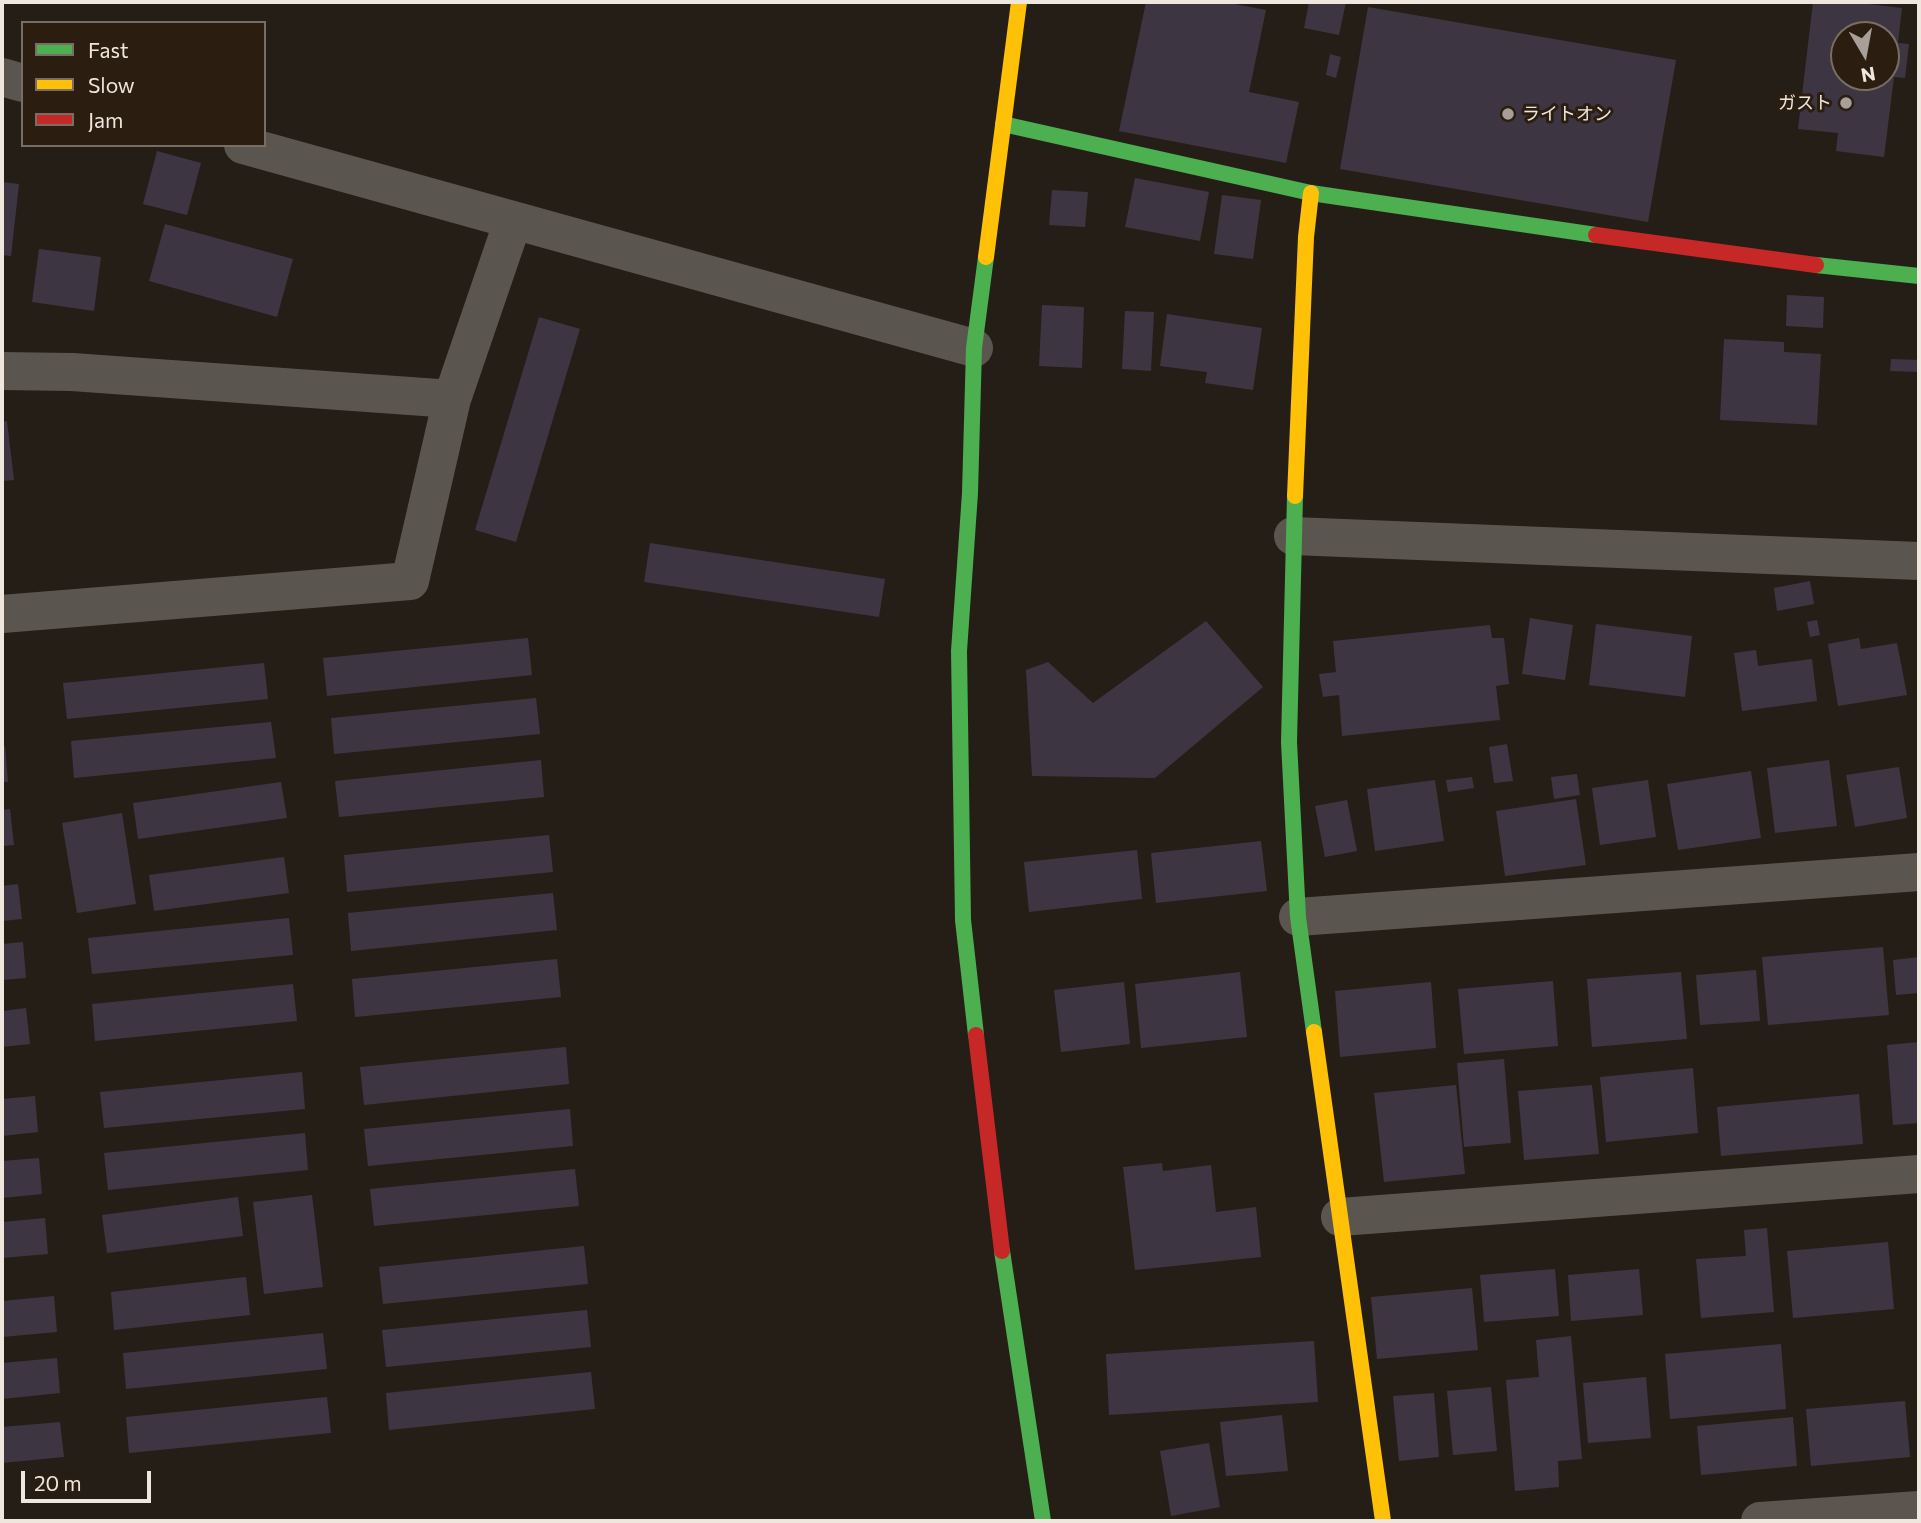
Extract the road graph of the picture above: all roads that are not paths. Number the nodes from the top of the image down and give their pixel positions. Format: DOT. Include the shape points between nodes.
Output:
graph roads {
  1 [pos="1020,2"];
  2 [pos="2,77"];
  3 [pos="21,82"];
  4 [pos="1003,124"];
  5 [pos="250,147"];
  6 [pos="1311,193"];
  7 [pos="513,221"];
  8 [pos="1919,275"];
  9 [pos="974,348"];
  10 [pos="2,372"];
  11 [pos="452,398"];
  12 [pos="1293,536"];
  13 [pos="1919,561"];
  14 [pos="2,614"];
  15 [pos="1919,872"];
  16 [pos="1298,917"];
  17 [pos="1919,1174"];
  18 [pos="1340,1217"];
  19 [pos="1919,1510"];
  20 [pos="1043,1521"];
  21 [pos="1383,1521"];
  22 [pos="1760,1521"];
  1 -- 4 [label="street"];
  2 -- 3 [label="street"];
  4 -- 6 [label="street"];
  4 -- 9 [label="street"];
  5 -- 7 [label="street"];
  6 -- 8 [label="street" via="1782,262"];
  6 -- 12 [label="street"];
  7 -- 9 [label="street"];
  7 -- 11 [label="street"];
  9 -- 20 [label="street" via="959,651 963,920 997,1216"];
  10 -- 11 [label="street" via="72,372"];
  11 -- 14 [label="street" via="410,581"];
  12 -- 13 [label="street"];
  12 -- 16 [label="street" via="1289,742"];
  15 -- 16 [label="street"];
  16 -- 18 [label="street"];
  17 -- 18 [label="street"];
  18 -- 21 [label="street"];
  19 -- 22 [label="street"];
}
